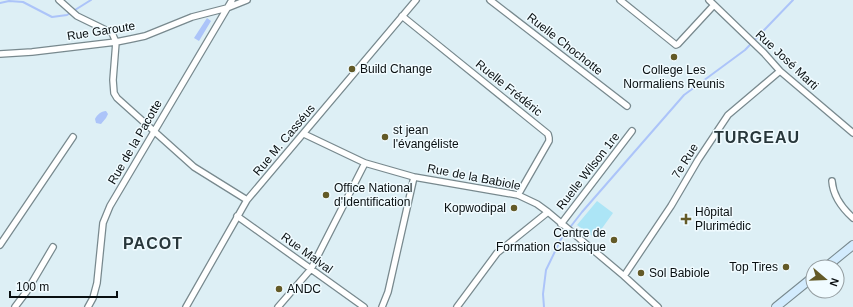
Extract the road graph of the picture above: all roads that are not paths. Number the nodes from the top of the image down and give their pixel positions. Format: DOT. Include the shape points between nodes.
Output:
graph roads {
  1 [pos="60,0"];
  2 [pos="232,0"];
  3 [pos="247,0"];
  4 [pos="416,0"];
  5 [pos="490,0"];
  6 [pos="620,0"];
  7 [pos="709,0"];
  8 [pos="714,5"];
  9 [pos="227,8"];
  10 [pos="402,16"];
  11 [pos="116,42"];
  12 [pos="0,54"];
  13 [pos="780,71"];
  14 [pos="627,106"];
  15 [pos="154,131"];
  16 [pos="632,131"];
  17 [pos="853,133"];
  18 [pos="304,134"];
  19 [pos="73,137"];
  20 [pos="365,163"];
  21 [pos="414,177"];
  22 [pos="832,181"];
  23 [pos="518,195"];
  24 [pos="247,200"];
  25 [pos="548,212"];
  26 [pos="237,216"];
  27 [pos="853,218"];
  28 [pos="563,225"];
  29 [pos="0,245"];
  30 [pos="853,245"];
  31 [pos="53,247"];
  32 [pos="836,259"];
  33 [pos="311,269"];
  34 [pos="624,276"];
  35 [pos="805,283"];
  36 [pos="15,307"];
  37 [pos="88,307"];
  38 [pos="186,307"];
  39 [pos="278,307"];
  40 [pos="364,307"];
  41 [pos="382,307"];
  42 [pos="457,307"];
  43 [pos="658,307"];
  44 [pos="776,307"];
  1 -- 11 [label="street" via="89,23 109,31"];
  2 -- 9 [label="street, Rue de la Pacotte"];
  3 -- 9 [label="street, Rue Garoute"];
  4 -- 10 [label="street, Rue M. Casséus"];
  5 -- 14 [label="street, Ruelle Chochotte"];
  6 -- 8 [label="street" via="676,45"];
  7 -- 8 [label="street, Rue José Marti"];
  8 -- 13 [label="street, Rue José Marti"];
  9 -- 11 [label="street, Rue Garoute" via="192,17 145,36"];
  9 -- 15 [label="street, Rue de la Pacotte"];
  10 -- 18 [label="street, Rue M. Casséus"];
  10 -- 23 [label="street, Ruelle Frédéric" via="548,134 549,141"];
  11 -- 12 [label="street, Rue Garoute"];
  11 -- 15 [label="street" via="114,94"];
  13 -- 17 [label="street, Rue José Marti"];
  13 -- 34 [label="street, 7e Rue" via="728,115"];
  15 -- 24 [label="street" via="194,167"];
  15 -- 37 [label="street, Rue de la Pacotte" via="110,206 103,223 97,283"];
  16 -- 28 [label="street, Ruelle Wilson 1re"];
  18 -- 20 [label="street, Rue de la Babiole"];
  18 -- 24 [label="street, Rue M. Casséus"];
  19 -- 29 [label="street"];
  20 -- 21 [label="street, Rue de la Babiole"];
  20 -- 33 [label="street"];
  21 -- 23 [label="street, Rue de la Babiole"];
  21 -- 41 [label="street" via="388,292"];
  22 -- 27 [label="street" via="837,198"];
  23 -- 25 [label="street, Rue de la Babiole" via="538,204"];
  24 -- 26 [label="street, Rue M. Casséus"];
  25 -- 28 [label="street, Rue de la Babiole"];
  25 -- 42 [label="street, Ruelle Wilson 1re" via="497,253"];
  26 -- 33 [label="street, Rue Malval"];
  26 -- 38 [label="street, Rue M. Casséus"];
  28 -- 34 [label="street, Rue de la Babiole"];
  30 -- 32 [label="street"];
  31 -- 36 [label="street" via="28,291"];
  33 -- 39 [label="street"];
  33 -- 40 [label="street, Rue Malval"];
  34 -- 43 [label="street, Rue de la Babiole"];
  35 -- 44 [label="street"];
}
